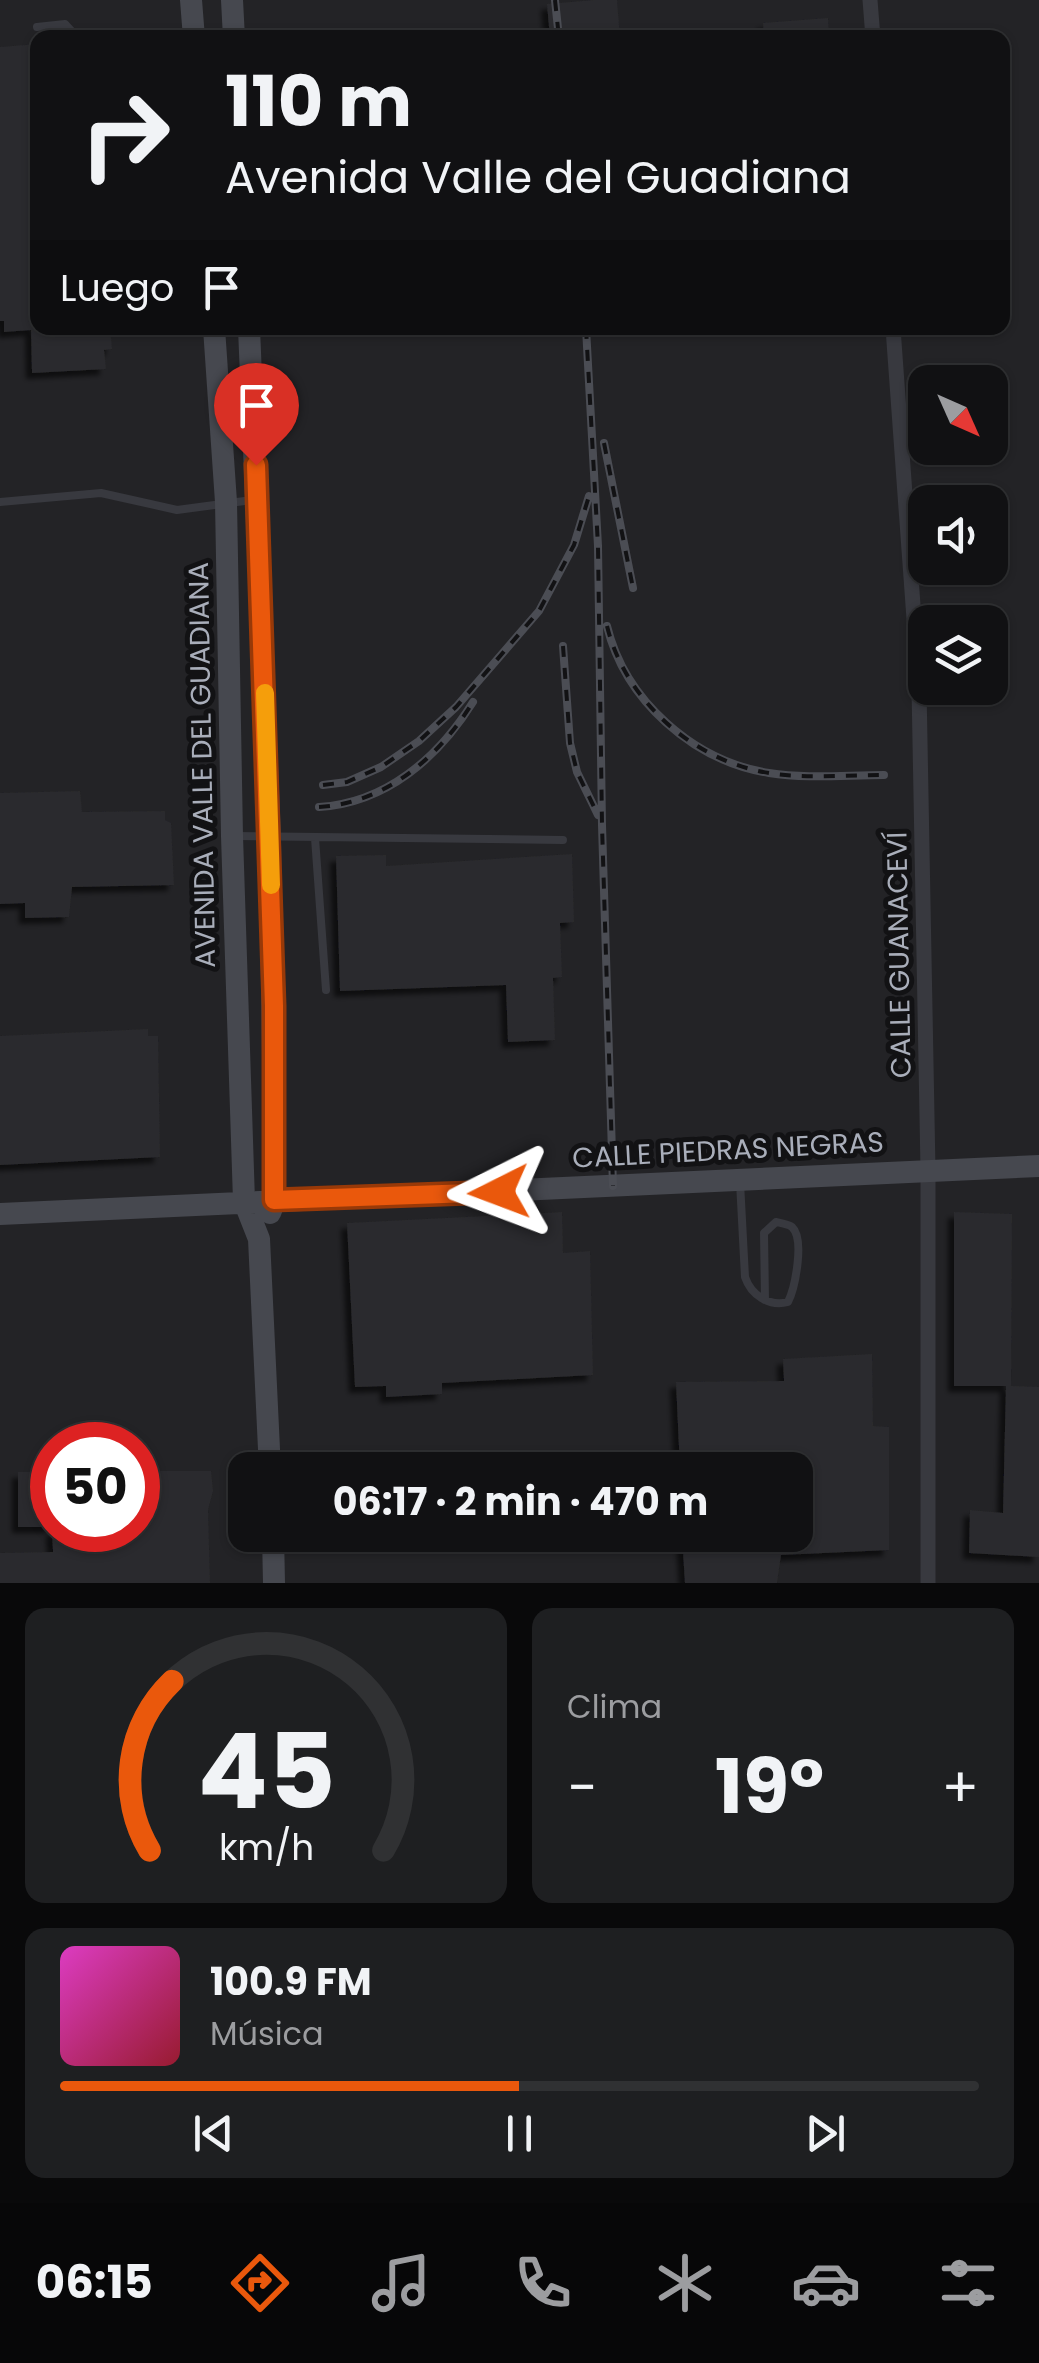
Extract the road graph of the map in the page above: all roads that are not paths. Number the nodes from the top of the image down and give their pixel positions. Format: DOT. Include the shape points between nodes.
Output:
graph roads {
  1 [pos="191,0"];
  2 [pos="232,0"];
  3 [pos="870,0"];
  4 [pos="37,27"];
  5 [pos="71,30"];
  6 [pos="193,30"];
  7 [pos="234,30"];
  8 [pos="872,30"];
  9 [pos="214,335"];
  10 [pos="249,335"];
  11 [pos="894,335"];
  12 [pos="258,500"];
  13 [pos="0,502"];
  14 [pos="226,502"];
  15 [pos="232,836"];
  16 [pos="270,838"];
  17 [pos="316,838"];
  18 [pos="563,840"];
  19 [pos="326,990"];
  20 [pos="238,1006"];
  21 [pos="274,1006"];
  22 [pos="1039,1166"];
  23 [pos="928,1170"];
  24 [pos="740,1182"];
  25 [pos="274,1200"];
  26 [pos="244,1201"];
  27 [pos="0,1214"];
  28 [pos="259,1239"];
  29 [pos="765,1300"];
  30 [pos="269,1452"];
  31 [pos="273,1552"];
  32 [pos="274,1583"];
  33 [pos="928,1583"];
  1 -- 6 [label="main road"];
  2 -- 7 [label="main road"];
  3 -- 8 [label="street"];
  4 -- 5 [label="lane" via="65,24"];
  9 -- 14 [label="main road, AVENIDA VALLE DEL GUADIANA"];
  10 -- 12 [label="main road"];
  11 -- 23 [label="street, CALLE GUANACEVÍ" via="919,688"];
  12 -- 14 [label="lane"];
  12 -- 16 [label="main road"];
  13 -- 14 [label="lane" via="100,493 177,510"];
  14 -- 15 [label="main road, AVENIDA VALLE DEL GUADIANA"];
  15 -- 16 [label="lane"];
  15 -- 20 [label="main road, AVENIDA VALLE DEL GUADIANA"];
  16 -- 17 [label="lane"];
  16 -- 21 [label="main road"];
  17 -- 18 [label="lane"];
  17 -- 19 [label="lane"];
  20 -- 21 [label="main road"];
  20 -- 26 [label="main road, AVENIDA VALLE DEL GUADIANA"];
  21 -- 25 [label="main road"];
  22 -- 23 [label="main road, CALLE PIEDRAS NEGRAS"];
  23 -- 24 [label="main road, CALLE PIEDRAS NEGRAS"];
  23 -- 33 [label="street, CALLE GUANACEVÍ"];
  24 -- 25 [label="main road, CALLE PIEDRAS NEGRAS"];
  24 -- 29 [label="lane" via="745,1277"];
  25 -- 26 [label="main road, CALLE PIEDRAS NEGRAS"];
  25 -- 28 [label="main road"];
  26 -- 27 [label="main road, CALLE PIEDRAS NEGRAS"];
  26 -- 28 [label="main road, AVENIDA VALLE DEL GUADIANA"];
  28 -- 30 [label="main road"];
  29 -- 29 [label="lane" via="788,1302 794,1286 797,1234 784,1223 764,1233"];
  31 -- 32 [label="main road"];
}
